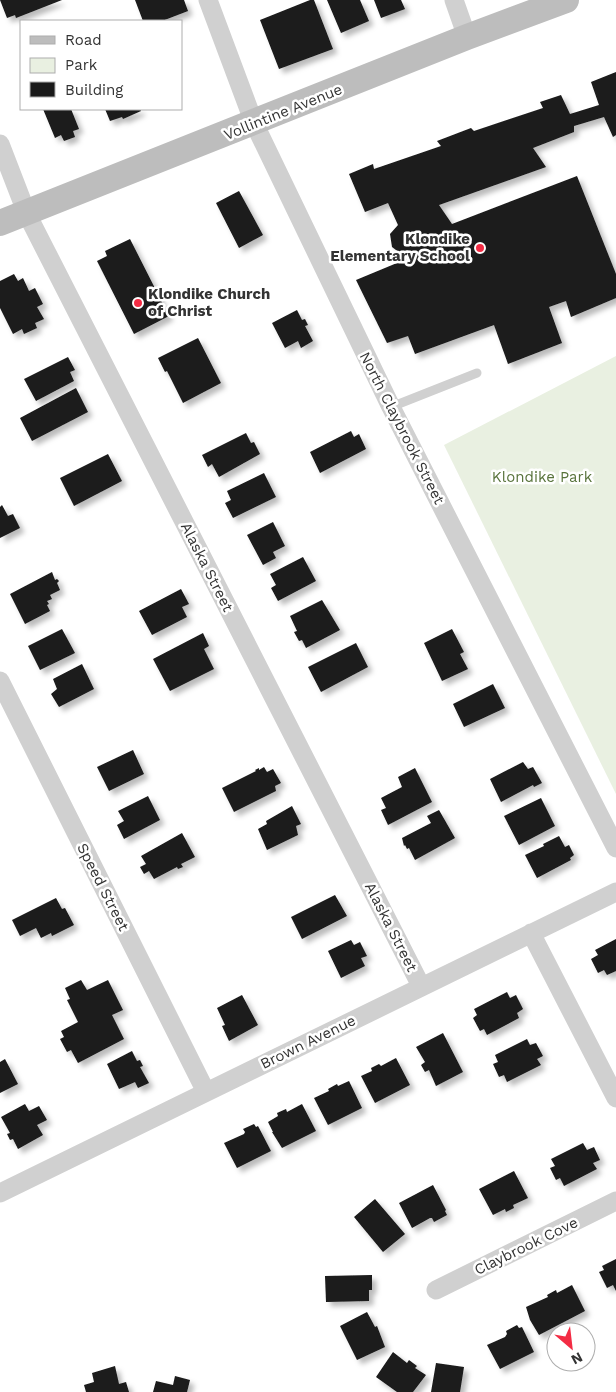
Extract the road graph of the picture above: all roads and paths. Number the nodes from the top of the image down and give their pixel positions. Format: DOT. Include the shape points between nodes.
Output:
graph roads {
  1 [pos="208,0"];
  2 [pos="454,0"];
  3 [pos="566,0"];
  4 [pos="467,37"];
  5 [pos="254,123"];
  6 [pos="0,144"];
  7 [pos="26,214"];
  8 [pos="0,224"];
  9 [pos="477,373"];
  10 [pos="391,407"];
  11 [pos="0,681"];
  12 [pos="616,848"];
  13 [pos="616,892"];
  14 [pos="531,933"];
  15 [pos="422,986"];
  16 [pos="206,1092"];
  17 [pos="616,1098"];
  18 [pos="0,1193"];
  19 [pos="616,1201"];
  20 [pos="436,1290"];
  1 -- 5 [label="street, North Claybrook Street"];
  2 -- 4 [label="street"];
  3 -- 4 [label="street, Vollintine Avenue"];
  4 -- 5 [label="street, Vollintine Avenue"];
  5 -- 7 [label="street, Vollintine Avenue"];
  5 -- 10 [label="street, North Claybrook Street"];
  6 -- 7 [label="street, Alaska Street"];
  7 -- 8 [label="street, Vollintine Avenue"];
  7 -- 15 [label="street, Alaska Street"];
  9 -- 10 [label="lane"];
  10 -- 12 [label="street, North Claybrook Street"];
  11 -- 16 [label="street, Speed Street"];
  13 -- 14 [label="street, Brown Avenue"];
  14 -- 15 [label="street, Brown Avenue"];
  14 -- 17 [label="street"];
  15 -- 16 [label="street, Brown Avenue"];
  16 -- 18 [label="street, Brown Avenue"];
  19 -- 20 [label="street, Claybrook Cove"];
}
